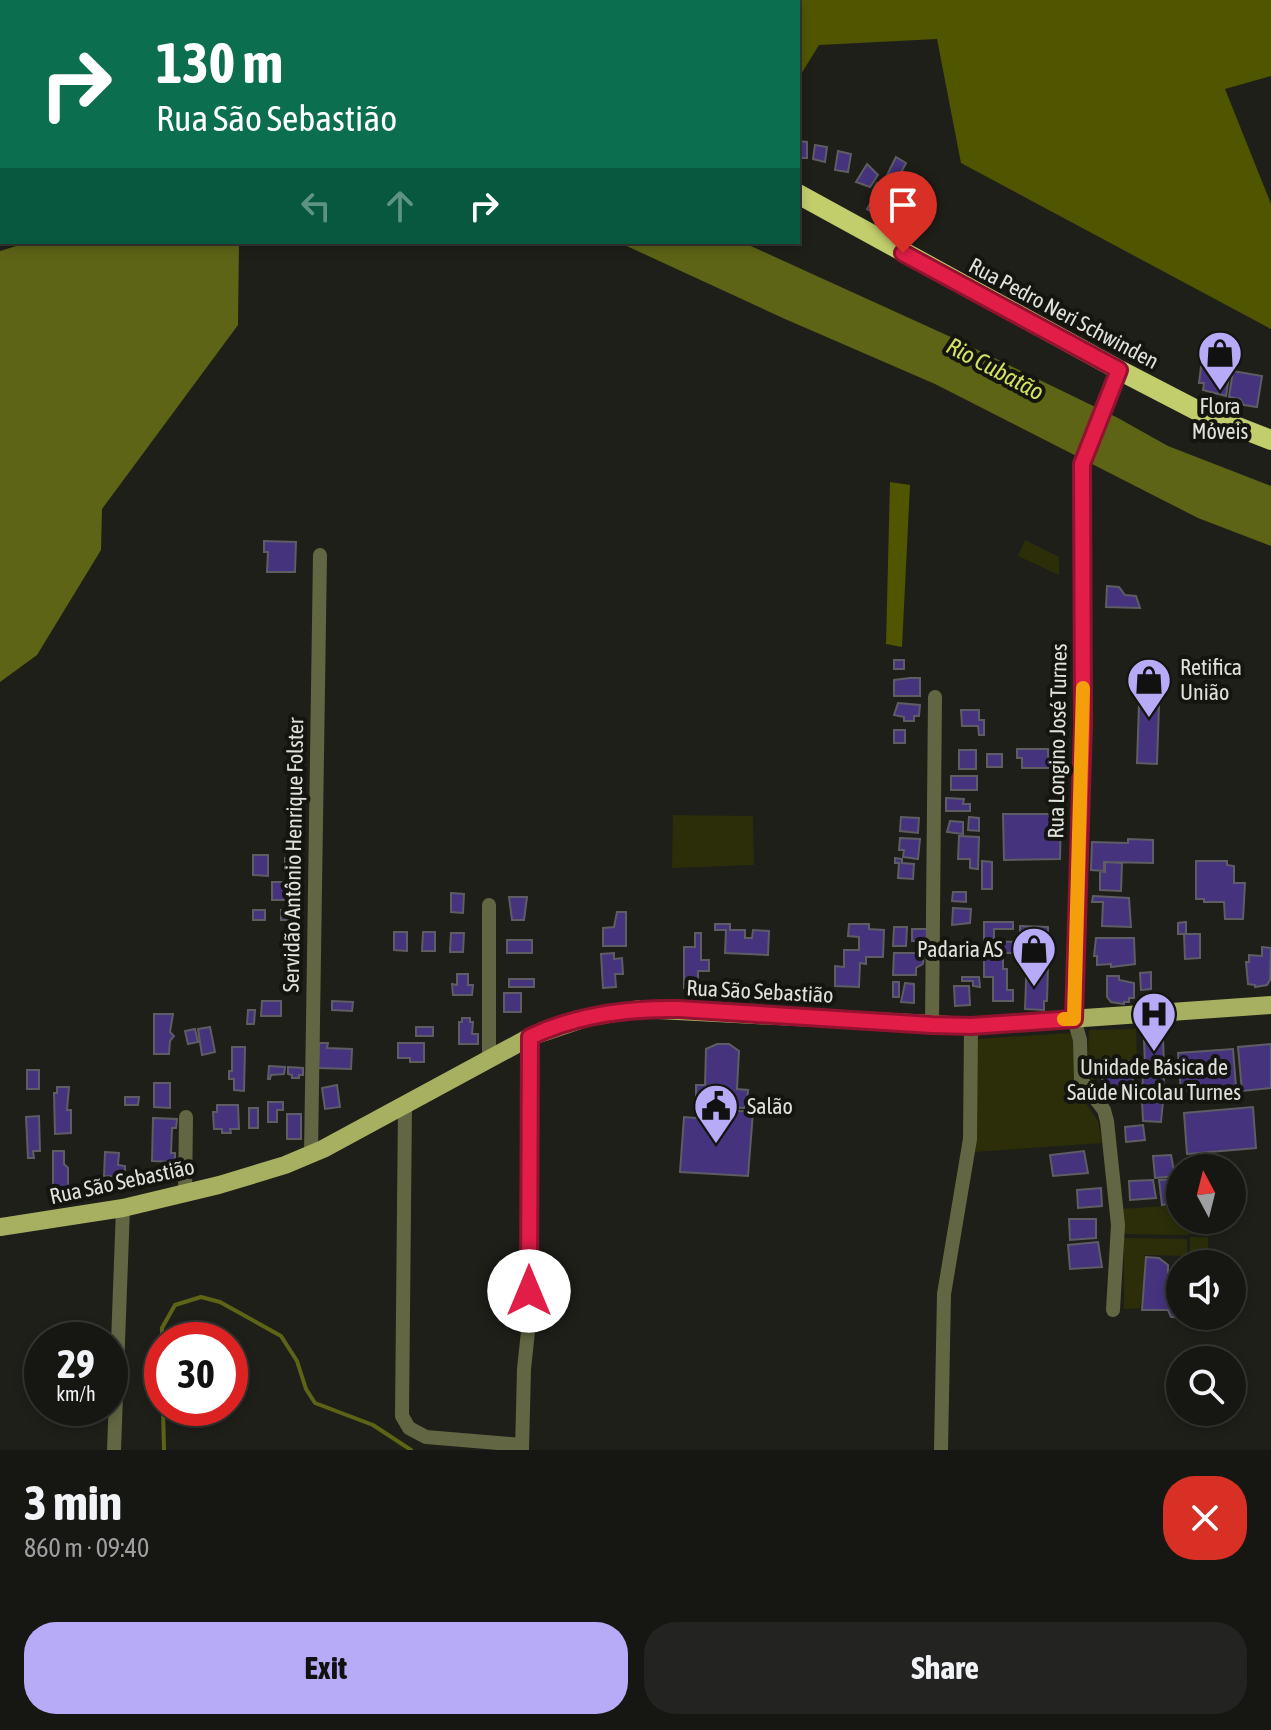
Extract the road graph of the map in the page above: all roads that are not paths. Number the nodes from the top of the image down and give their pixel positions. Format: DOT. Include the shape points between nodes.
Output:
graph roads {
  1 [pos="800,195"];
  2 [pos="1119,370"];
  3 [pos="1271,440"];
  4 [pos="320,555"];
  5 [pos="935,697"];
  6 [pos="489,905"];
  7 [pos="1271,1005"];
  8 [pos="1074,1019"];
  9 [pos="932,1025"];
  10 [pos="971,1026"];
  11 [pos="530,1037"];
  12 [pos="489,1060"];
  13 [pos="405,1105"];
  14 [pos="186,1117"];
  15 [pos="311,1155"];
  16 [pos="185,1194"];
  17 [pos="123,1208"];
  18 [pos="0,1227"];
  19 [pos="1113,1310"];
  20 [pos="522,1448"];
  21 [pos="114,1450"];
  22 [pos="941,1450"];
  1 -- 2 [label="highway, Rua Pedro Neri Schwinden"];
  2 -- 3 [label="highway, Rua Pedro Neri Schwinden" via="1202,413"];
  2 -- 8 [label="main road, Rua Longino José Turnes" via="1082,464 1083,725"];
  4 -- 15 [label="street, Servidão Antônio Henrique Folster"];
  5 -- 9 [label="street"];
  6 -- 12 [label="street"];
  7 -- 8 [label="main road, Rua São Sebastião"];
  8 -- 10 [label="main road, Rua São Sebastião"];
  8 -- 19 [label="street" via="1081,1080 1107,1121 1118,1225"];
  9 -- 10 [label="main road, Rua São Sebastião"];
  9 -- 11 [label="main road, Rua São Sebastião" via="639,1009 586,1018"];
  10 -- 22 [label="street" via="970,1139 944,1294"];
  11 -- 12 [label="main road, Rua São Sebastião"];
  11 -- 20 [label="street" via="529,1322"];
  12 -- 13 [label="main road, Rua São Sebastião"];
  13 -- 15 [label="main road, Rua São Sebastião"];
  13 -- 20 [label="street" via="402,1416 409,1428 426,1437"];
  14 -- 16 [label="street"];
  15 -- 16 [label="main road, Rua São Sebastião"];
  16 -- 17 [label="main road, Rua São Sebastião"];
  17 -- 18 [label="main road, Rua São Sebastião"];
  17 -- 21 [label="street"];
}
